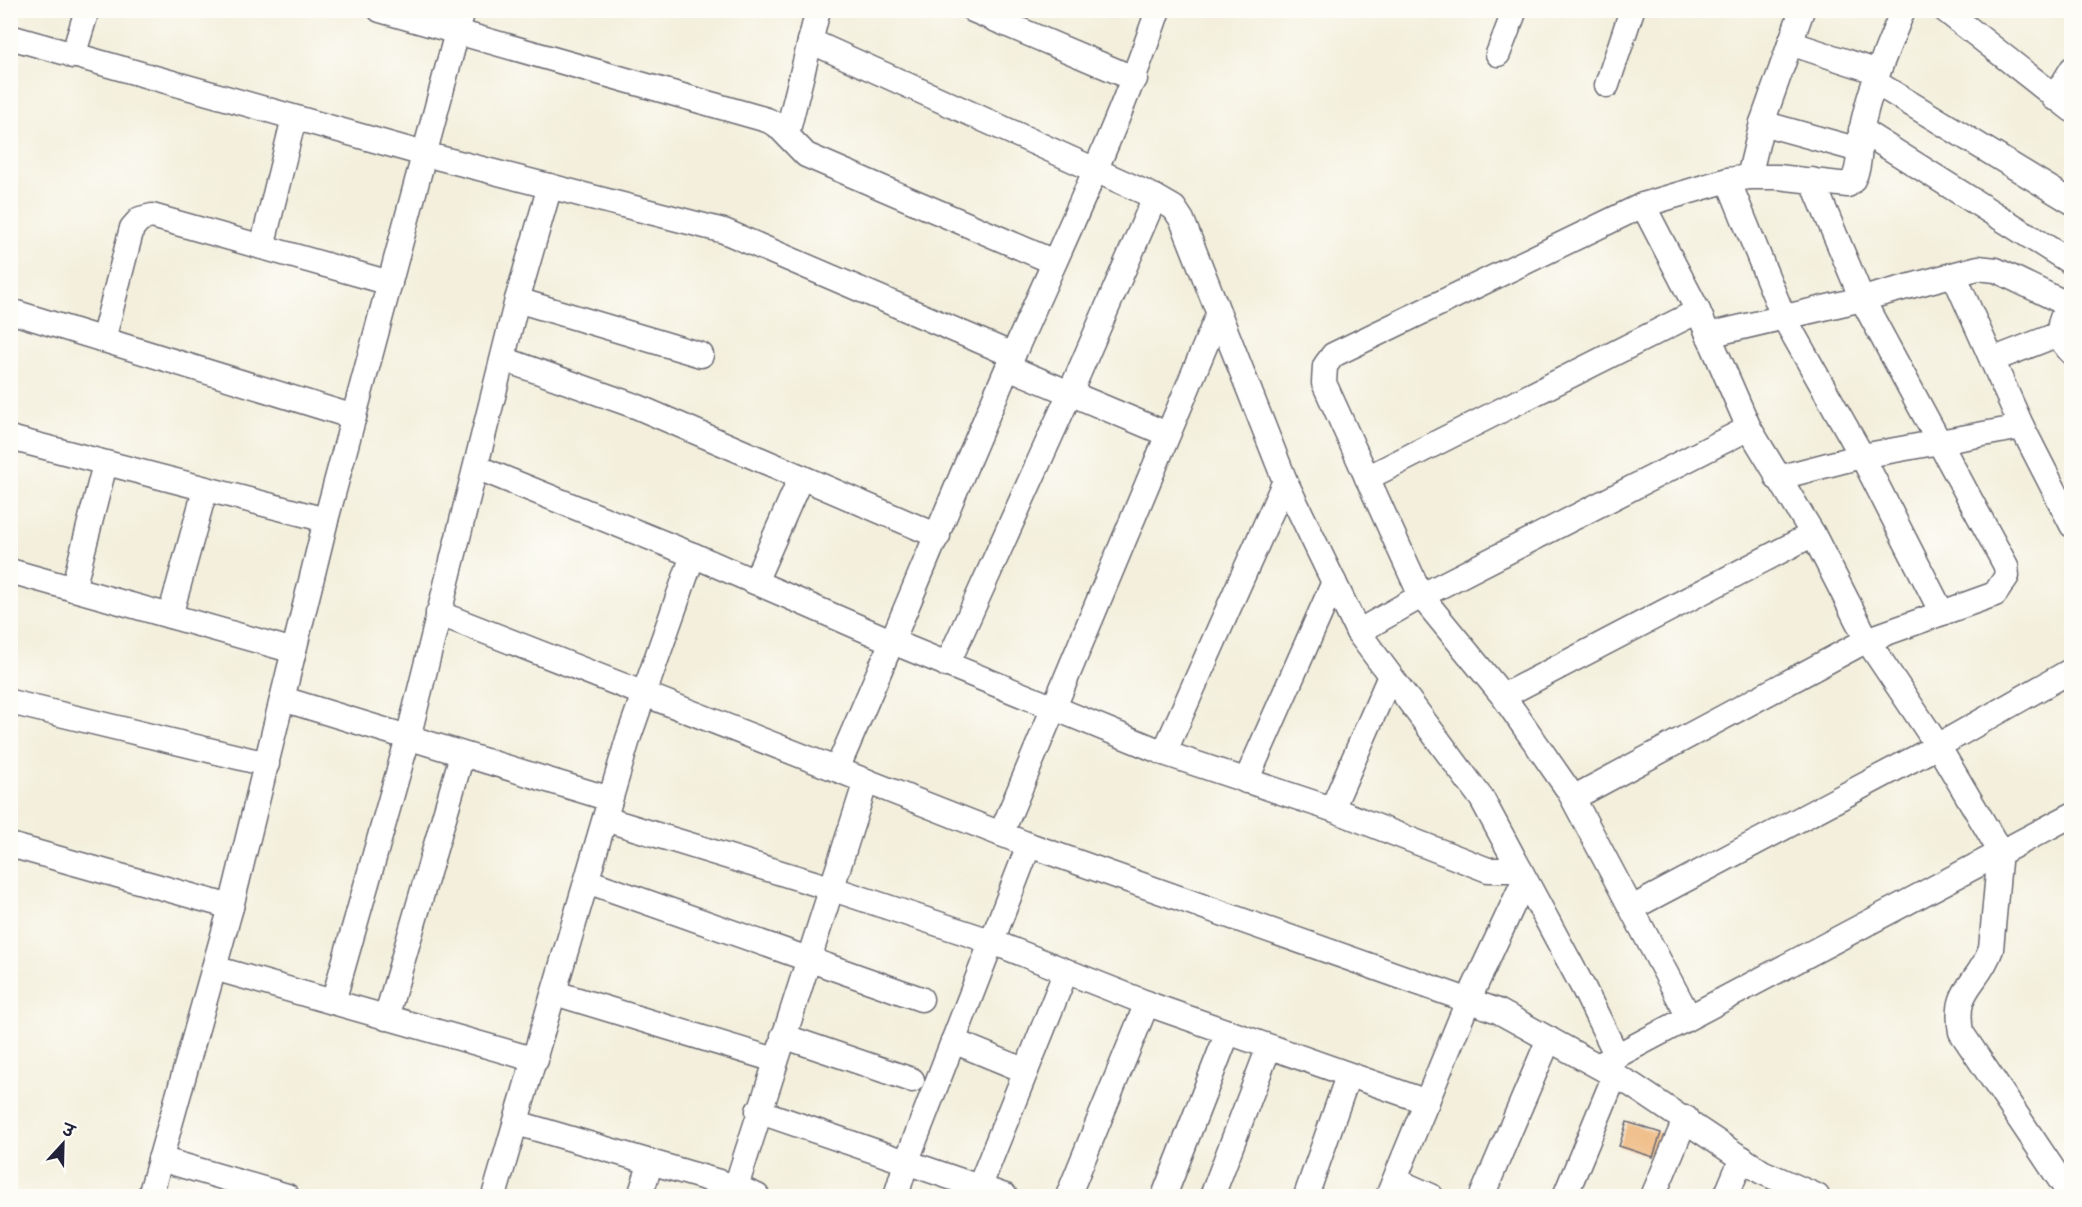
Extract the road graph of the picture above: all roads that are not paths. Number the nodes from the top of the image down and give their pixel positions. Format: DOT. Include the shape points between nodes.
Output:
graph roads {
  1 [pos="87,10"];
  2 [pos="380,10"];
  3 [pos="818,10"];
  4 [pos="973,10"];
  5 [pos="1158,10"];
  6 [pos="1515,10"];
  7 [pos="1632,10"];
  8 [pos="1802,10"];
  9 [pos="1903,10"];
  10 [pos="1945,10"];
  11 [pos="460,21"];
  12 [pos="10,37"];
  13 [pos="810,41"];
  14 [pos="1790,43"];
  15 [pos="1498,54"];
  16 [pos="73,56"];
  17 [pos="2072,69"];
  18 [pos="1877,77"];
  19 [pos="1135,78"];
  20 [pos="1606,85"];
  21 [pos="2063,104"];
  22 [pos="294,118"];
  23 [pos="1762,123"];
  24 [pos="787,134"];
  25 [pos="1860,140"];
  26 [pos="424,154"];
  27 [pos="1096,171"];
  28 [pos="1739,178"];
  29 [pos="1812,180"];
  30 [pos="550,186"];
  31 [pos="1155,197"];
  32 [pos="2072,202"];
  33 [pos="1643,205"];
  34 [pos="262,247"];
  35 [pos="1054,262"];
  36 [pos="2072,263"];
  37 [pos="1954,275"];
  38 [pos="390,283"];
  39 [pos="1862,299"];
  40 [pos="517,300"];
  41 [pos="2071,304"];
  42 [pos="10,311"];
  43 [pos="1698,311"];
  44 [pos="1218,315"];
  45 [pos="1783,316"];
  46 [pos="1708,334"];
  47 [pos="103,340"];
  48 [pos="2065,343"];
  49 [pos="701,355"];
  50 [pos="503,359"];
  51 [pos="1992,360"];
  52 [pos="1011,361"];
  53 [pos="1070,393"];
  54 [pos="354,417"];
  55 [pos="2022,427"];
  56 [pos="1749,428"];
  57 [pos="1167,434"];
  58 [pos="10,438"];
  59 [pos="1941,442"];
  60 [pos="1862,456"];
  61 [pos="105,464"];
  62 [pos="476,467"];
  63 [pos="801,477"];
  64 [pos="1367,478"];
  65 [pos="1777,478"];
  66 [pos="1285,481"];
  67 [pos="205,490"];
  68 [pos="326,520"];
  69 [pos="2072,525"];
  70 [pos="1812,534"];
  71 [pos="938,536"];
  72 [pos="693,555"];
  73 [pos="10,571"];
  74 [pos="755,582"];
  75 [pos="1334,582"];
  76 [pos="73,589"];
  77 [pos="1421,596"];
  78 [pos="438,613"];
  79 [pos="1942,613"];
  80 [pos="170,616"];
  81 [pos="1358,632"];
  82 [pos="1867,640"];
  83 [pos="893,642"];
  84 [pos="294,651"];
  85 [pos="946,665"];
  86 [pos="2072,670"];
  87 [pos="1390,676"];
  88 [pos="644,694"];
  89 [pos="1503,696"];
  90 [pos="283,699"];
  91 [pos="10,702"];
  92 [pos="1052,709"];
  93 [pos="408,738"];
  94 [pos="1938,746"];
  95 [pos="1164,753"];
  96 [pos="462,755"];
  97 [pos="267,764"];
  98 [pos="837,769"];
  99 [pos="1246,781"];
  100 [pos="866,782"];
  101 [pos="1573,798"];
  102 [pos="607,809"];
  103 [pos="1332,809"];
  104 [pos="2072,815"];
  105 [pos="1001,834"];
  106 [pos="10,845"];
  107 [pos="1029,845"];
  108 [pos="2000,851"];
  109 [pos="1522,876"];
  110 [pos="587,881"];
  111 [pos="830,888"];
  112 [pos="231,907"];
  113 [pos="1632,908"];
  114 [pos="990,941"];
  115 [pos="808,957"];
  116 [pos="214,968"];
  117 [pos="1066,971"];
  118 [pos="555,993"];
  119 [pos="921,999"];
  120 [pos="1468,1000"];
  121 [pos="333,1002"];
  122 [pos="1147,1003"];
  123 [pos="386,1017"];
  124 [pos="1689,1017"];
  125 [pos="1228,1032"];
  126 [pos="783,1036"];
  127 [pos="1549,1039"];
  128 [pos="953,1041"];
  129 [pos="1269,1047"];
  130 [pos="536,1060"];
  131 [pos="775,1060"];
  132 [pos="1610,1065"];
  133 [pos="1026,1071"];
  134 [pos="1348,1076"];
  135 [pos="912,1080"];
  136 [pos="1427,1102"];
  137 [pos="758,1111"];
  138 [pos="1686,1118"];
  139 [pos="517,1123"];
  140 [pos="1742,1158"];
  141 [pos="160,1159"];
  142 [pos="651,1162"];
  143 [pos="906,1163"];
  144 [pos="950,1187"];
  145 [pos="979,1188"];
  146 [pos="1391,1188"];
  147 [pos="2067,1191"];
  148 [pos="742,1194"];
  149 [pos="285,1196"];
  150 [pos="150,1197"];
  151 [pos="494,1197"];
  152 [pos="640,1197"];
  153 [pos="896,1197"];
  154 [pos="1005,1197"];
  155 [pos="1068,1197"];
  156 [pos="1164,1197"];
  157 [pos="1212,1197"];
  158 [pos="1306,1197"];
  159 [pos="1431,1197"];
  160 [pos="1482,1197"];
  161 [pos="1565,1197"];
  162 [pos="1653,1197"];
  163 [pos="1726,1197"];
  164 [pos="1817,1197"];
  1 -- 16 [label="street"];
  2 -- 11 [label="street"];
  3 -- 13 [label="street"];
  4 -- 19 [label="street"];
  5 -- 19 [label="street"];
  6 -- 15 [label="street"];
  7 -- 20 [label="street"];
  8 -- 14 [label="street"];
  9 -- 18 [label="street"];
  10 -- 21 [label="street"];
  11 -- 24 [label="street" via="767,120"];
  11 -- 26 [label="street"];
  12 -- 16 [label="street"];
  13 -- 24 [label="street"];
  13 -- 27 [label="street"];
  14 -- 18 [label="street"];
  14 -- 23 [label="street"];
  16 -- 22 [label="street"];
  17 -- 21 [label="street"];
  18 -- 25 [label="street"];
  18 -- 32 [label="street"];
  19 -- 27 [label="street"];
  22 -- 26 [label="street"];
  22 -- 34 [label="street"];
  23 -- 25 [label="street"];
  23 -- 28 [label="street"];
  24 -- 35 [label="street" via="806,155"];
  25 -- 29 [label="street" via="1855,177 1848,185"];
  25 -- 36 [label="street"];
  26 -- 30 [label="street"];
  26 -- 38 [label="street"];
  27 -- 31 [label="street"];
  27 -- 35 [label="street"];
  28 -- 29 [label="street"];
  28 -- 33 [label="street"];
  28 -- 45 [label="street"];
  29 -- 39 [label="street"];
  30 -- 40 [label="street"];
  30 -- 52 [label="street" via="724,231"];
  31 -- 44 [label="street" via="1173,208 1182,220"];
  31 -- 53 [label="street"];
  33 -- 43 [label="street"];
  33 -- 64 [label="street" via="1333,355 1325,366 1324,383"];
  34 -- 38 [label="street"];
  34 -- 47 [label="street" via="152,216 140,219 132,228"];
  35 -- 52 [label="street"];
  37 -- 39 [label="street"];
  37 -- 41 [label="street" via="1988,267"];
  37 -- 51 [label="street"];
  38 -- 54 [label="street"];
  39 -- 45 [label="street"];
  39 -- 59 [label="street"];
  40 -- 49 [label="street"];
  40 -- 50 [label="street"];
  41 -- 48 [label="street" via="2060,321"];
  42 -- 47 [label="street"];
  43 -- 46 [label="street"];
  43 -- 64 [label="street"];
  44 -- 57 [label="street"];
  44 -- 66 [label="street"];
  45 -- 46 [label="street"];
  45 -- 60 [label="street"];
  46 -- 56 [label="street"];
  47 -- 54 [label="street"];
  48 -- 51 [label="street"];
  50 -- 62 [label="street"];
  50 -- 63 [label="street" via="638,406"];
  51 -- 55 [label="street"];
  52 -- 53 [label="street"];
  52 -- 71 [label="street"];
  53 -- 57 [label="street"];
  53 -- 85 [label="street"];
  54 -- 68 [label="street"];
  55 -- 59 [label="street"];
  55 -- 69 [label="street"];
  56 -- 65 [label="street"];
  56 -- 77 [label="street"];
  57 -- 92 [label="street"];
  58 -- 61 [label="street"];
  59 -- 60 [label="street"];
  59 -- 79 [label="street" via="2006,566 2007,576 1995,594"];
  60 -- 65 [label="street"];
  60 -- 79 [label="street"];
  61 -- 67 [label="street"];
  61 -- 76 [label="street"];
  62 -- 72 [label="street"];
  62 -- 78 [label="street"];
  63 -- 71 [label="street"];
  63 -- 74 [label="street"];
  64 -- 77 [label="street"];
  65 -- 70 [label="street"];
  66 -- 75 [label="street"];
  66 -- 95 [label="street"];
  67 -- 68 [label="street"];
  67 -- 80 [label="street"];
  68 -- 84 [label="street"];
  70 -- 82 [label="street"];
  70 -- 89 [label="street"];
  71 -- 83 [label="street"];
  72 -- 74 [label="street"];
  72 -- 88 [label="street"];
  73 -- 76 [label="street"];
  74 -- 83 [label="street"];
  75 -- 81 [label="street"];
  75 -- 99 [label="street"];
  76 -- 80 [label="street"];
  77 -- 81 [label="street"];
  77 -- 89 [label="street"];
  78 -- 88 [label="street"];
  78 -- 93 [label="street"];
  79 -- 82 [label="street"];
  80 -- 84 [label="street"];
  81 -- 87 [label="street"];
  82 -- 94 [label="street"];
  82 -- 101 [label="street"];
  83 -- 85 [label="street"];
  83 -- 98 [label="street"];
  84 -- 90 [label="street"];
  85 -- 92 [label="street"];
  86 -- 94 [label="street"];
  87 -- 103 [label="street"];
  87 -- 109 [label="street" via="1482,799"];
  88 -- 98 [label="street"];
  88 -- 102 [label="street"];
  89 -- 101 [label="street"];
  90 -- 93 [label="street"];
  90 -- 97 [label="street"];
  91 -- 97 [label="street"];
  92 -- 95 [label="street"];
  92 -- 105 [label="street"];
  93 -- 96 [label="street"];
  93 -- 121 [label="street"];
  94 -- 108 [label="street"];
  94 -- 113 [label="street"];
  95 -- 99 [label="street"];
  96 -- 102 [label="street"];
  96 -- 123 [label="street"];
  97 -- 112 [label="street"];
  98 -- 100 [label="street"];
  99 -- 103 [label="street"];
  100 -- 105 [label="street"];
  100 -- 111 [label="street"];
  101 -- 113 [label="street"];
  102 -- 110 [label="street"];
  102 -- 111 [label="street"];
  103 -- 109 [label="street" via="1488,870"];
  104 -- 108 [label="street"];
  105 -- 107 [label="street"];
  106 -- 112 [label="street"];
  107 -- 114 [label="street"];
  107 -- 120 [label="street"];
  108 -- 124 [label="street" via="1981,865"];
  108 -- 147 [label="street" via="1991,949 1962,997 1958,1012 1961,1032"];
  109 -- 120 [label="street"];
  109 -- 132 [label="street" via="1584,989"];
  110 -- 115 [label="street"];
  110 -- 118 [label="street"];
  111 -- 114 [label="street"];
  111 -- 115 [label="street"];
  112 -- 116 [label="street"];
  113 -- 124 [label="street"];
  114 -- 117 [label="street"];
  114 -- 128 [label="street"];
  115 -- 119 [label="street"];
  115 -- 126 [label="street"];
  116 -- 121 [label="street"];
  116 -- 141 [label="street"];
  117 -- 122 [label="street"];
  117 -- 133 [label="street"];
  118 -- 130 [label="street"];
  118 -- 131 [label="street"];
  120 -- 127 [label="street" via="1498,1011"];
  120 -- 136 [label="street"];
  121 -- 123 [label="street"];
  122 -- 125 [label="street"];
  122 -- 155 [label="street"];
  123 -- 130 [label="street"];
  124 -- 132 [label="street"];
  125 -- 129 [label="street"];
  125 -- 156 [label="street"];
  126 -- 131 [label="street"];
  126 -- 135 [label="street"];
  127 -- 132 [label="street"];
  127 -- 160 [label="street"];
  128 -- 133 [label="street"];
  128 -- 143 [label="street"];
  129 -- 134 [label="street"];
  129 -- 157 [label="street"];
  130 -- 139 [label="street"];
  131 -- 137 [label="street"];
  132 -- 138 [label="street"];
  132 -- 161 [label="street"];
  133 -- 145 [label="street"];
  134 -- 136 [label="street"];
  134 -- 158 [label="street"];
  136 -- 146 [label="street"];
  137 -- 143 [label="street"];
  137 -- 148 [label="street"];
  138 -- 140 [label="street"];
  138 -- 162 [label="street"];
  139 -- 142 [label="street"];
  139 -- 151 [label="street"];
  140 -- 163 [label="street"];
  140 -- 164 [label="street" via="1762,1172"];
  141 -- 149 [label="street"];
  141 -- 150 [label="street"];
  142 -- 148 [label="street"];
  142 -- 152 [label="street"];
  143 -- 144 [label="street"];
  143 -- 153 [label="street"];
  144 -- 145 [label="street"];
  145 -- 154 [label="street"];
  146 -- 159 [label="street"];
}
